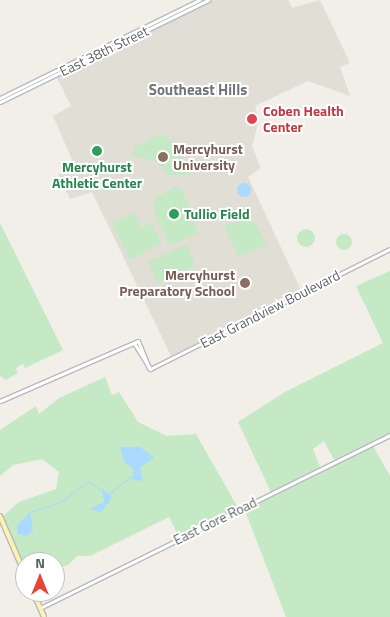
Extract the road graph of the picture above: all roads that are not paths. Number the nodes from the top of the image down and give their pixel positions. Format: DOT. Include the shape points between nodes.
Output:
graph roads {
  1 [pos="199,0"];
  2 [pos="208,0"];
  3 [pos="0,98"];
  4 [pos="0,102"];
  5 [pos="390,249"];
  6 [pos="0,401"];
  7 [pos="390,435"];
  8 [pos="0,516"];
  9 [pos="16,552"];
  10 [pos="37,602"];
  11 [pos="40,608"];
  12 [pos="44,617"];
  1 -- 3 [label="street, East 38th Street"];
  2 -- 4 [label="street, East 38th Street"];
  5 -- 6 [label="street, East Grandview Boulevard" via="149,369 136,342"];
  7 -- 11 [label="street, East Gore Road"];
  8 -- 9 [label="main road"];
  10 -- 11 [label="main road"];
  11 -- 12 [label="main road"];
}
